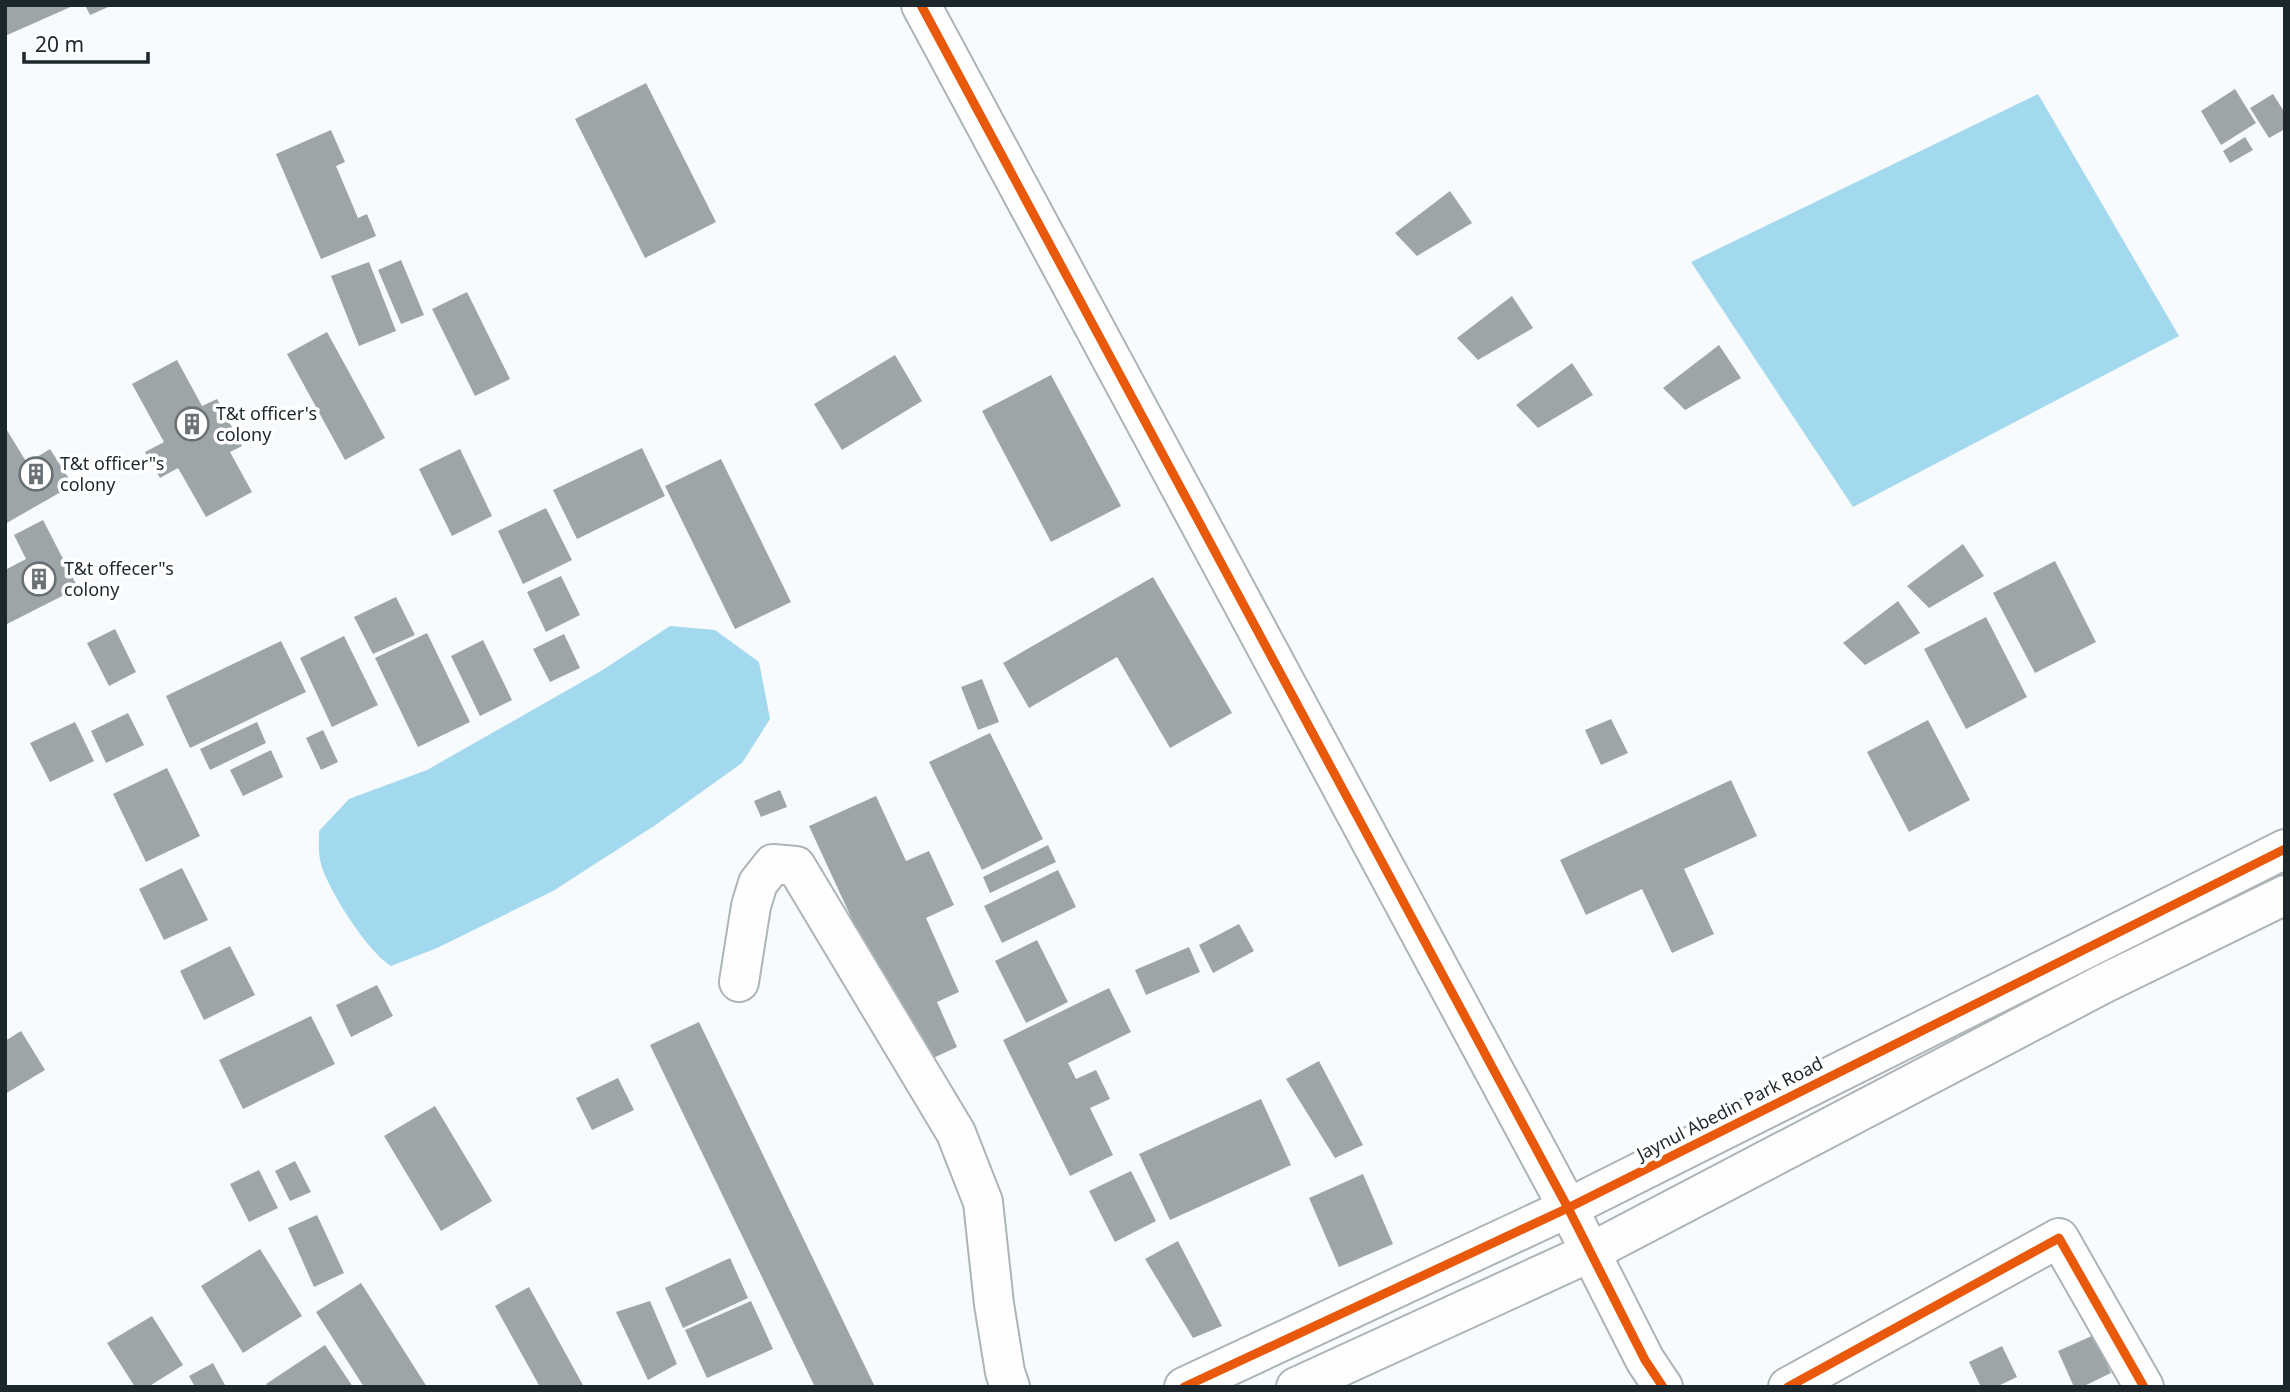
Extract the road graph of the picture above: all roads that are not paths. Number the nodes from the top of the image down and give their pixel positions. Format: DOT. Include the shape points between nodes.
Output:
graph roads {
  1 [pos="921,5"];
  2 [pos="2285,849"];
  3 [pos="2285,895"];
  4 [pos="2084,949"];
  5 [pos="738,982"];
  6 [pos="2103,984"];
  7 [pos="1568,1208"];
  8 [pos="1591,1252"];
  9 [pos="1650,1378"];
  10 [pos="1010,1387"];
  11 [pos="1184,1387"];
  12 [pos="1296,1387"];
  13 [pos="1788,1387"];
  14 [pos="2144,1387"];
  1 -- 7 [label="street"];
  2 -- 4 [label="street, Jaynul Abedin Park Road"];
  3 -- 6 [label="street"];
  4 -- 6 [label="street"];
  4 -- 7 [label="street, Jaynul Abedin Park Road"];
  5 -- 10 [label="street" via="758,883 773,864 796,866 956,1133 983,1202 994,1304"];
  6 -- 8 [label="street"];
  7 -- 8 [label="street"];
  7 -- 11 [label="street, Jaynul Abedin Park Road"];
  8 -- 9 [label="street"];
  8 -- 12 [label="street"];
  13 -- 14 [label="street" via="2059,1238"];
}
